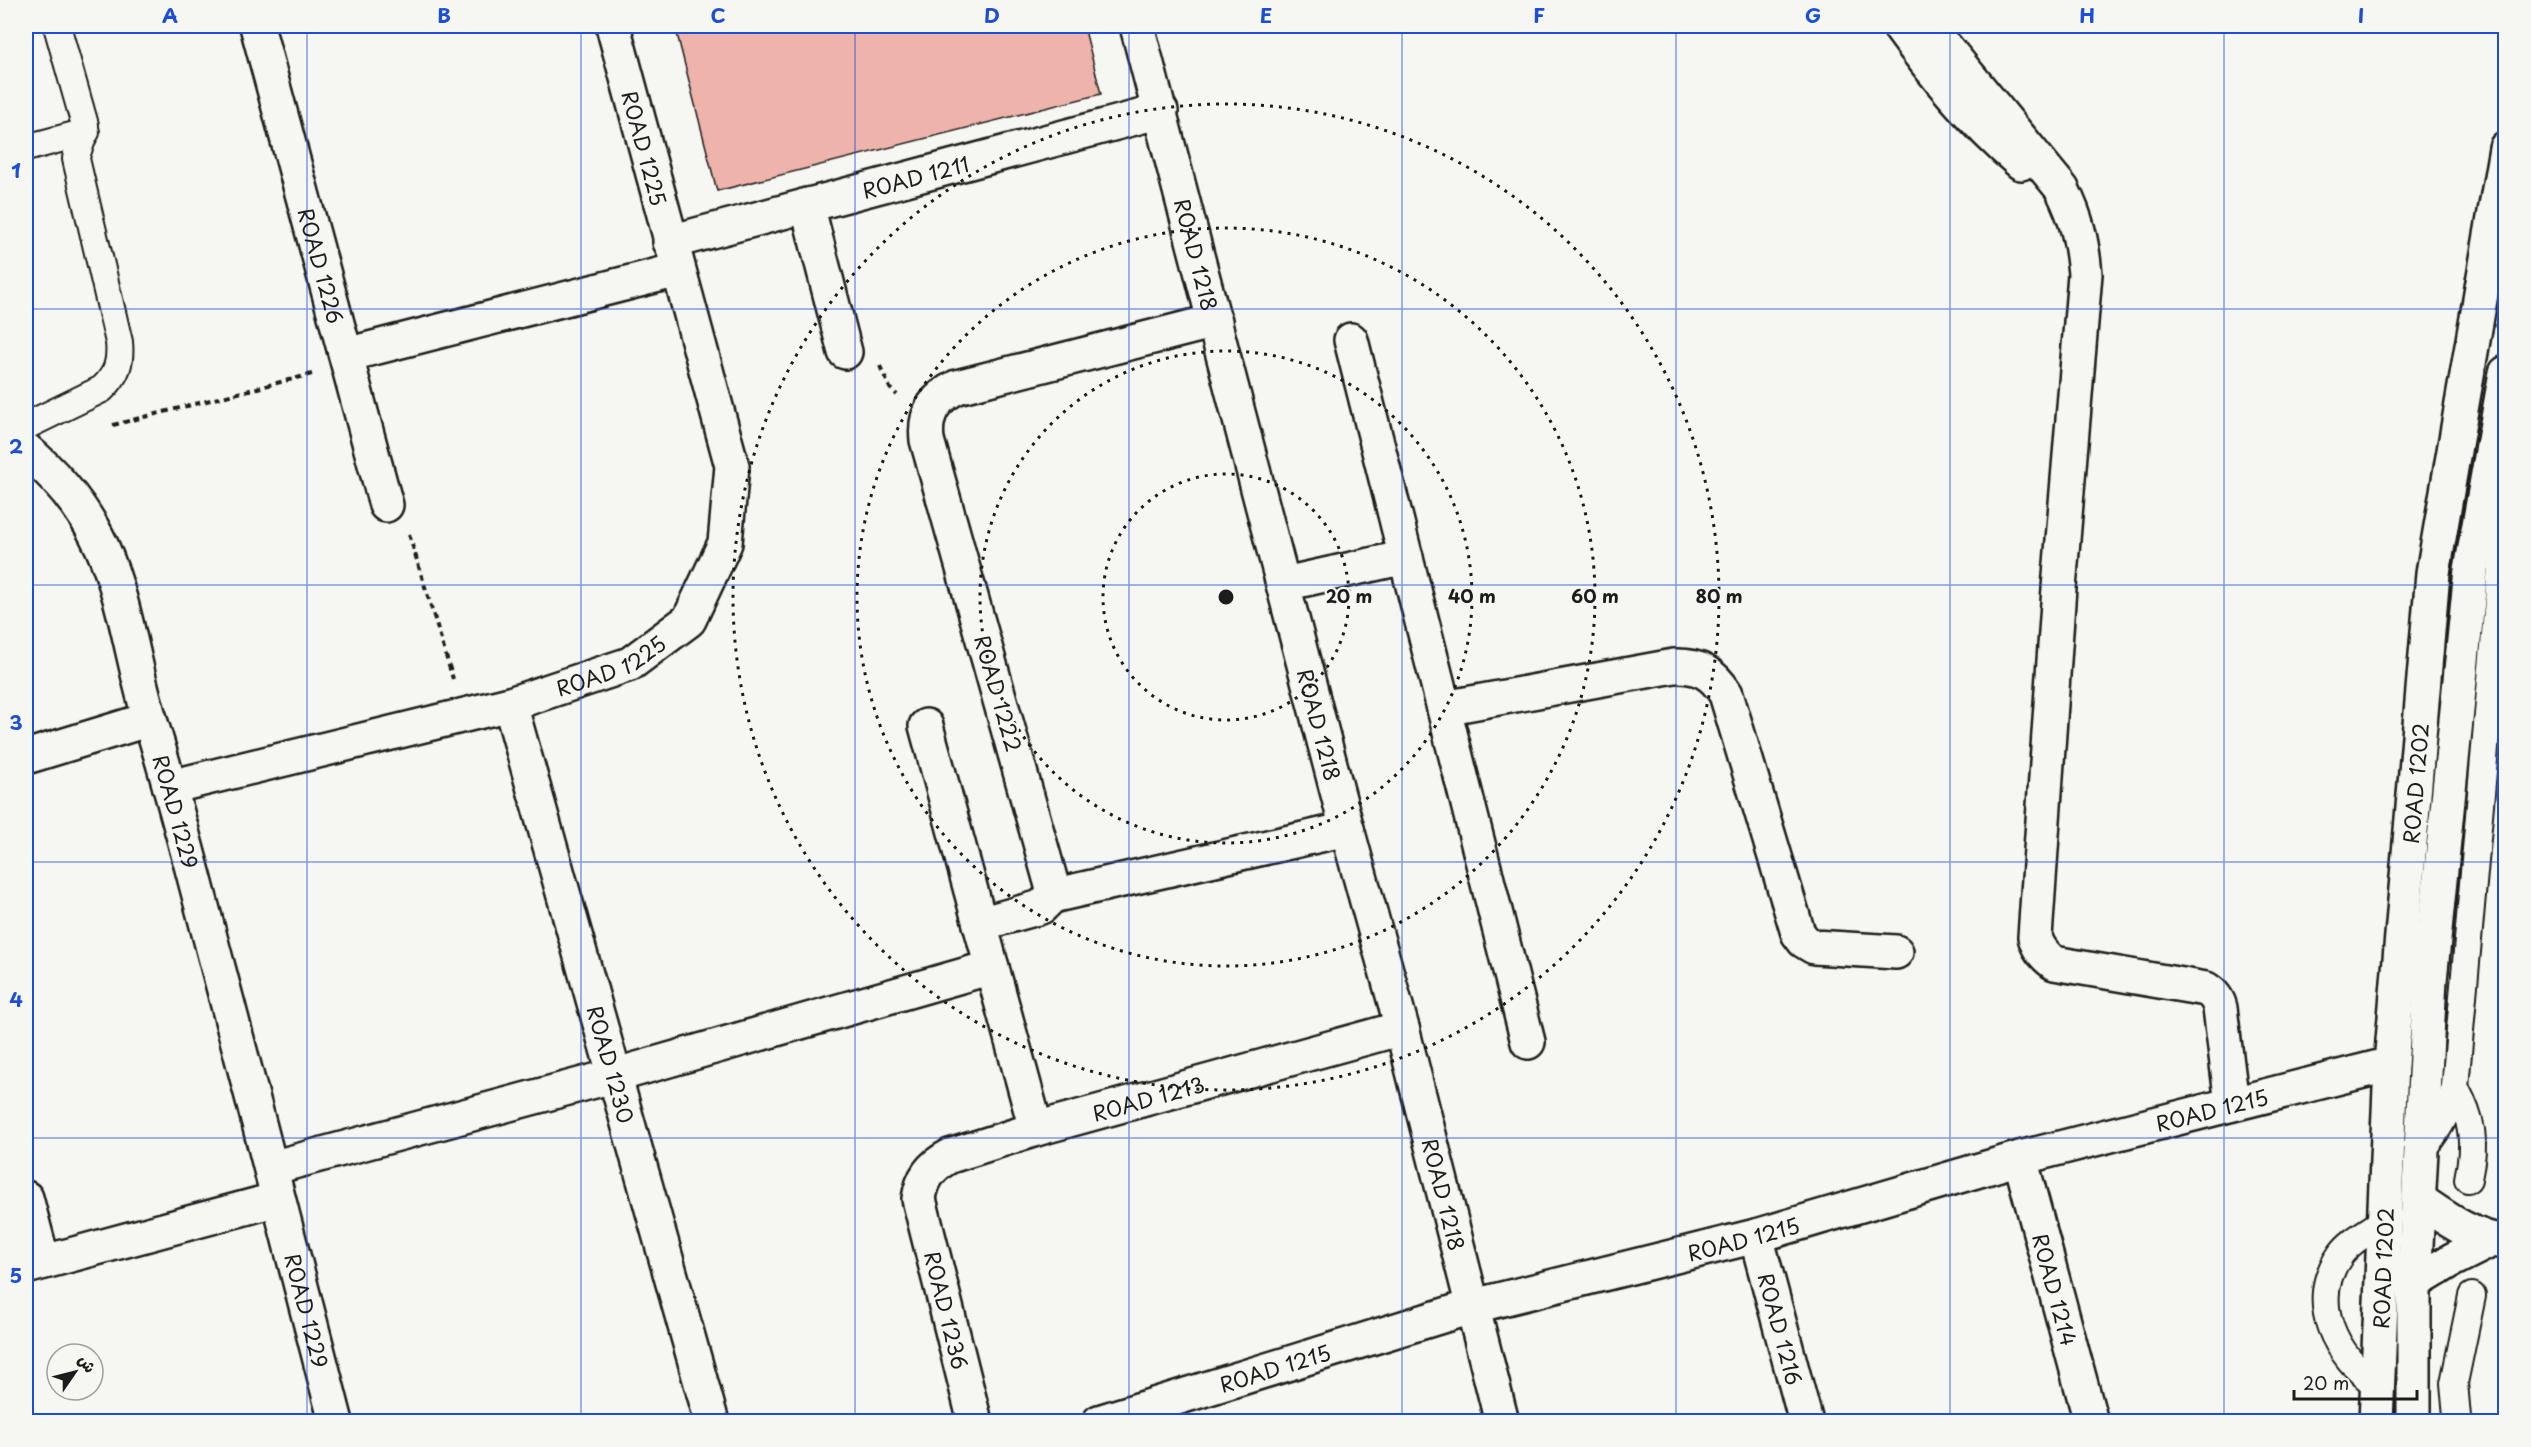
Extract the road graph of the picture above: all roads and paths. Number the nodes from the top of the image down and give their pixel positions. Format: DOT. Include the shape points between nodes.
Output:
graph roads {
  1 [pos="57,26"];
  2 [pos="257,26"];
  3 [pos="613,26"];
  4 [pos="1137,26"];
  5 [pos="1899,26"];
  6 [pos="1928,26"];
  7 [pos="1161,111"];
  8 [pos="86,132"];
  9 [pos="26,148"];
  10 [pos="2505,148"];
  11 [pos="2062,189"];
  12 [pos="807,205"];
  13 [pos="674,256"];
  14 [pos="1215,321"];
  15 [pos="1351,340"];
  16 [pos="844,352"];
  17 [pos="347,360"];
  18 [pos="2505,373"];
  19 [pos="928,413"];
  20 [pos="26,426"];
  21 [pos="105,426"];
  22 [pos="26,450"];
  23 [pos="2484,499"];
  24 [pos="386,505"];
  25 [pos="2502,529"];
  26 [pos="1406,557"];
  27 [pos="1284,584"];
  28 [pos="510,704"];
  29 [pos="1444,708"];
  30 [pos="464,716"];
  31 [pos="150,720"];
  32 [pos="926,726"];
  33 [pos="26,757"];
  34 [pos="170,788"];
  35 [pos="1347,829"];
  36 [pos="1052,896"];
  37 [pos="980,924"];
  38 [pos="1896,952"];
  39 [pos="992,968"];
  40 [pos="1402,1028"];
  41 [pos="1528,1042"];
  42 [pos="2391,1064"];
  43 [pos="613,1076"];
  44 [pos="2455,1088"];
  45 [pos="2232,1104"];
  46 [pos="1036,1129"];
  47 [pos="2419,1152"];
  48 [pos="2019,1158"];
  49 [pos="2468,1179"];
  50 [pos="274,1183"];
  51 [pos="26,1198"];
  52 [pos="919,1199"];
  53 [pos="2419,1200"];
  54 [pos="2386,1219"];
  55 [pos="1756,1236"];
  56 [pos="2499,1241"];
  57 [pos="34,1264"];
  58 [pos="2414,1283"];
  59 [pos="2472,1296"];
  60 [pos="1473,1306"];
  61 [pos="2413,1355"];
  62 [pos="2378,1386"];
  63 [pos="2457,1419"];
  64 [pos="336,1422"];
  65 [pos="711,1422"];
  66 [pos="975,1422"];
  67 [pos="1099,1422"];
  68 [pos="1502,1422"];
  69 [pos="1806,1422"];
  70 [pos="2091,1422"];
  71 [pos="2376,1422"];
  72 [pos="2414,1422"];
  1 -- 8 [label="lane"];
  2 -- 17 [label="street, ROAD 1226"];
  3 -- 13 [label="street, ROAD 1225"];
  4 -- 7 [label="street, ROAD 1218"];
  5 -- 11 [label="street" via="1983,130 2021,163"];
  6 -- 11 [label="street"];
  7 -- 12 [label="street, ROAD 1211"];
  7 -- 14 [label="street, ROAD 1218"];
  8 -- 9 [label="lane"];
  8 -- 20 [label="lane" via="76,159 119,342 118,368 102,390"];
  10 -- 42 [label="street, ROAD 1202" via="2433,573"];
  11 -- 45 [label="street" via="2082,240 2085,274 2035,937 2040,949 2055,963 2211,992 2220,1008"];
  12 -- 13 [label="street, ROAD 1211"];
  12 -- 16 [label="street"];
  13 -- 17 [label="street"];
  13 -- 28 [label="street, ROAD 1225" via="732,466 725,543 689,620 630,664"];
  14 -- 19 [label="street" via="957,387 935,401"];
  14 -- 27 [label="street, ROAD 1218"];
  15 -- 26 [label="street"];
  16 -- 19 [label="path" via="848,367 878,359 890,388 901,399"];
  17 -- 21 [label="path"];
  17 -- 24 [label="street, ROAD 1226"];
  18 -- 23 [label="street, ROAD 1202"];
  19 -- 36 [label="street, ROAD 1222" via="927,440 1053,883"];
  22 -- 31 [label="street, ROAD 1229" via="73,499 101,545 118,591"];
  23 -- 25 [label="lane"];
  23 -- 47 [label="street, ROAD 1202" via="2471,570 2432,957"];
  24 -- 30 [label="path" via="404,517"];
  25 -- 44 [label="lane"];
  26 -- 27 [label="street"];
  26 -- 29 [label="street"];
  27 -- 35 [label="street, ROAD 1218"];
  28 -- 30 [label="street, ROAD 1225"];
  28 -- 43 [label="street, ROAD 1230"];
  29 -- 38 [label="street" via="1674,666 1701,669 1717,679 1726,694 1801,937 1814,947"];
  29 -- 41 [label="street"];
  30 -- 34 [label="street, ROAD 1225"];
  31 -- 33 [label="street"];
  31 -- 34 [label="street, ROAD 1229"];
  32 -- 37 [label="street"];
  34 -- 50 [label="street, ROAD 1229"];
  35 -- 36 [label="street"];
  35 -- 40 [label="street, ROAD 1218"];
  36 -- 37 [label="street" via="1041,907"];
  37 -- 39 [label="street"];
  39 -- 43 [label="street"];
  39 -- 46 [label="street"];
  40 -- 46 [label="street, ROAD 1213"];
  40 -- 60 [label="street, ROAD 1218"];
  42 -- 45 [label="street, ROAD 1215"];
  42 -- 54 [label="street, ROAD 1202"];
  43 -- 50 [label="street"];
  43 -- 65 [label="street, ROAD 1230"];
  44 -- 47 [label="lane" via="2442,1123"];
  44 -- 49 [label="lane" via="2472,1131 2473,1156"];
  45 -- 48 [label="street, ROAD 1215"];
  46 -- 52 [label="street, ROAD 1213" via="938,1162 927,1173"];
  47 -- 53 [label="street, ROAD 1202"];
  48 -- 55 [label="street, ROAD 1215"];
  48 -- 70 [label="street, ROAD 1214"];
  50 -- 57 [label="street"];
  50 -- 64 [label="street, ROAD 1229"];
  51 -- 57 [label="street"];
  52 -- 66 [label="street, ROAD 1236"];
  53 -- 56 [label="street" via="2454,1223"];
  53 -- 58 [label="street, ROAD 1202"];
  54 -- 62 [label="street, ROAD 1202"];
  54 -- 62 [label="lane" via="2342,1252 2326,1293 2334,1338 2345,1357"];
  55 -- 60 [label="street, ROAD 1215"];
  55 -- 69 [label="street, ROAD 1216"];
  56 -- 58 [label="street" via="2452,1260"];
  58 -- 61 [label="street, ROAD 1202"];
  59 -- 63 [label="lane" via="2454,1383"];
  60 -- 67 [label="street, ROAD 1215"];
  60 -- 68 [label="street, ROAD 1218"];
  61 -- 63 [label="lane"];
  61 -- 72 [label="street, ROAD 1202"];
  62 -- 71 [label="street, ROAD 1202"];
}
